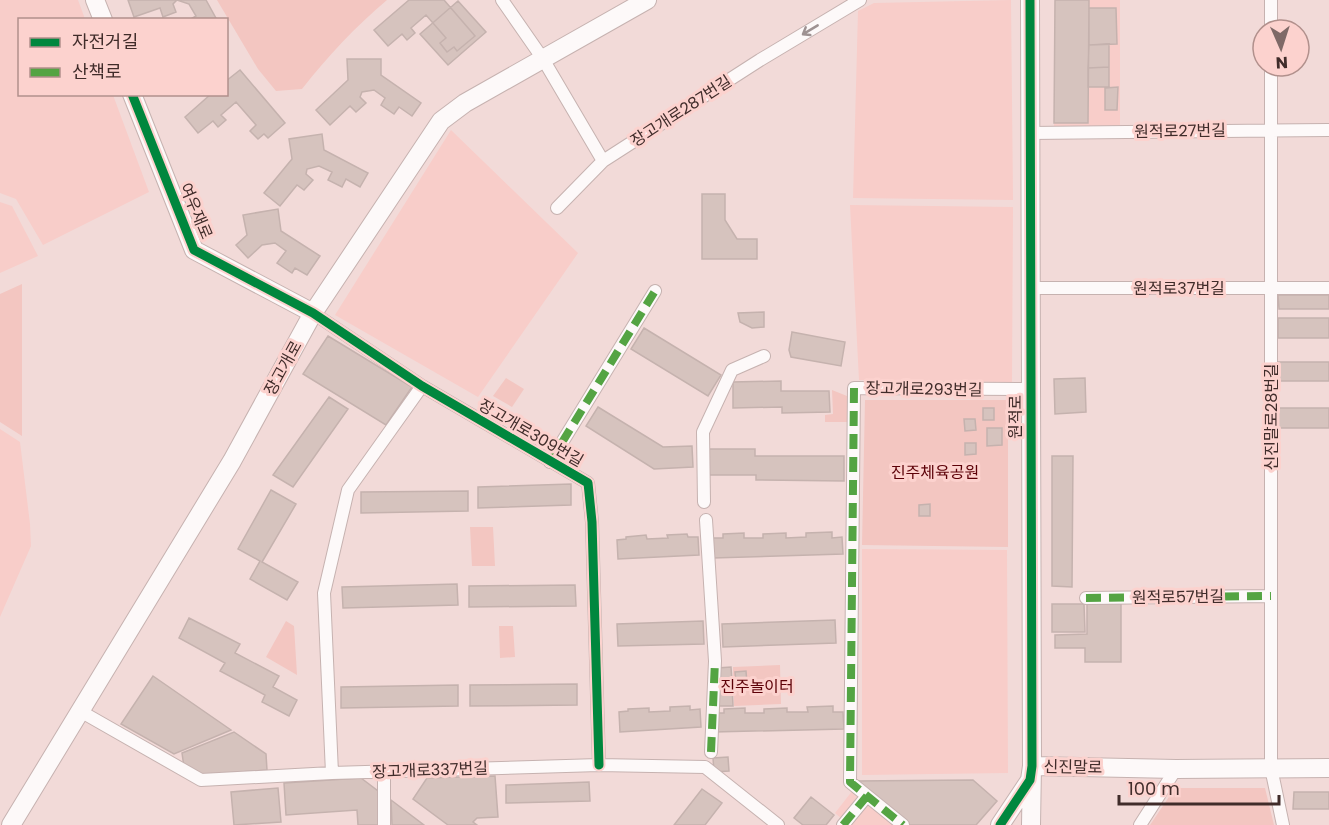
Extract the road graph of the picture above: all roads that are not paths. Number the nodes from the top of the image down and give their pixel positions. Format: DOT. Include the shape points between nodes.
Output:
graph roads {
  1 [pos="95,0"];
  2 [pos="502,0"];
  3 [pos="647,0"];
  4 [pos="1030,0"];
  5 [pos="1271,0"];
  6 [pos="855,1"];
  7 [pos="102,18"];
  8 [pos="1271,18"];
  9 [pos="543,59"];
  10 [pos="1271,78"];
  11 [pos="133,96"];
  12 [pos="1271,130"];
  13 [pos="1329,130"];
  14 [pos="1030,133"];
  15 [pos="603,161"];
  16 [pos="557,208"];
  17 [pos="1030,288"];
  18 [pos="1271,288"];
  19 [pos="1329,288"];
  20 [pos="655,291"];
  21 [pos="313,314"];
  22 [pos="764,356"];
  23 [pos="422,386"];
  24 [pos="1030,389"];
  25 [pos="550,462"];
  26 [pos="704,502"];
  27 [pos="706,520"];
  28 [pos="1271,596"];
  29 [pos="1086,598"];
  30 [pos="80,711"];
  31 [pos="711,752"];
  32 [pos="599,765"];
  33 [pos="1032,766"];
  34 [pos="1270,768"];
  35 [pos="1329,768"];
  36 [pos="1176,769"];
  37 [pos="384,772"];
  38 [pos="332,773"];
  39 [pos="867,796"];
  40 [pos="11,825"];
  41 [pos="384,825"];
  42 [pos="778,825"];
  43 [pos="843,825"];
  44 [pos="903,825"];
  45 [pos="1000,825"];
  46 [pos="1031,825"];
  47 [pos="1140,825"];
  48 [pos="1283,825"];
  1 -- 7 [label="street"];
  2 -- 9 [label="street"];
  3 -- 9 [label="street, 장고개로"];
  4 -- 14 [label="street, 원적로"];
  5 -- 8 [label="street"];
  6 -- 15 [label="street, 장고개로287번길, one-way"];
  9 -- 15 [label="street"];
  9 -- 21 [label="street, 장고개로" via="441,121"];
  10 -- 12 [label="street, 신진말로28번길"];
  11 -- 21 [label="street, 여우재로" via="194,250"];
  12 -- 13 [label="street, 원적로27번길"];
  12 -- 14 [label="street, 원적로27번길"];
  12 -- 18 [label="street, 신진말로28번길"];
  14 -- 17 [label="street, 원적로"];
  15 -- 16 [label="street, 장고개로287번길"];
  17 -- 18 [label="street, 원적로37번길"];
  17 -- 24 [label="street, 원적로"];
  18 -- 19 [label="street, 원적로37번길"];
  18 -- 28 [label="street, 신진말로28번길"];
  20 -- 25 [label="street"];
  21 -- 23 [label="street, 장고개로309번길"];
  21 -- 30 [label="street, 장고개로" via="232,461"];
  22 -- 26 [label="street" via="732,370 704,432"];
  23 -- 25 [label="street, 장고개로309번길"];
  23 -- 38 [label="street" via="348,490 340,522 324,593"];
  24 -- 33 [label="street, 원적로"];
  24 -- 39 [label="street, 장고개로293번길" via="854,388 850,782"];
  25 -- 32 [label="street, 장고개로309번길" via="588,483"];
  27 -- 31 [label="street" via="715,661"];
  28 -- 29 [label="street, 원적로57번길"];
  28 -- 34 [label="street, 신진말로28번길"];
  30 -- 38 [label="street, 장고개로337번길" via="201,780"];
  30 -- 40 [label="street, 장고개로"];
  32 -- 37 [label="street, 장고개로337번길"];
  32 -- 42 [label="street, 장고개로337번길" via="705,767"];
  33 -- 36 [label="street, 신진말로"];
  33 -- 45 [label="street, 원적로" via="1030,780"];
  33 -- 46 [label="street"];
  34 -- 35 [label="street, 신진말로"];
  34 -- 36 [label="street, 신진말로"];
  34 -- 48 [label="street, 신진말로28번길"];
  36 -- 47 [label="street"];
  37 -- 38 [label="street, 장고개로337번길"];
  37 -- 41 [label="street"];
  39 -- 43 [label="street"];
  39 -- 44 [label="street"];
}
